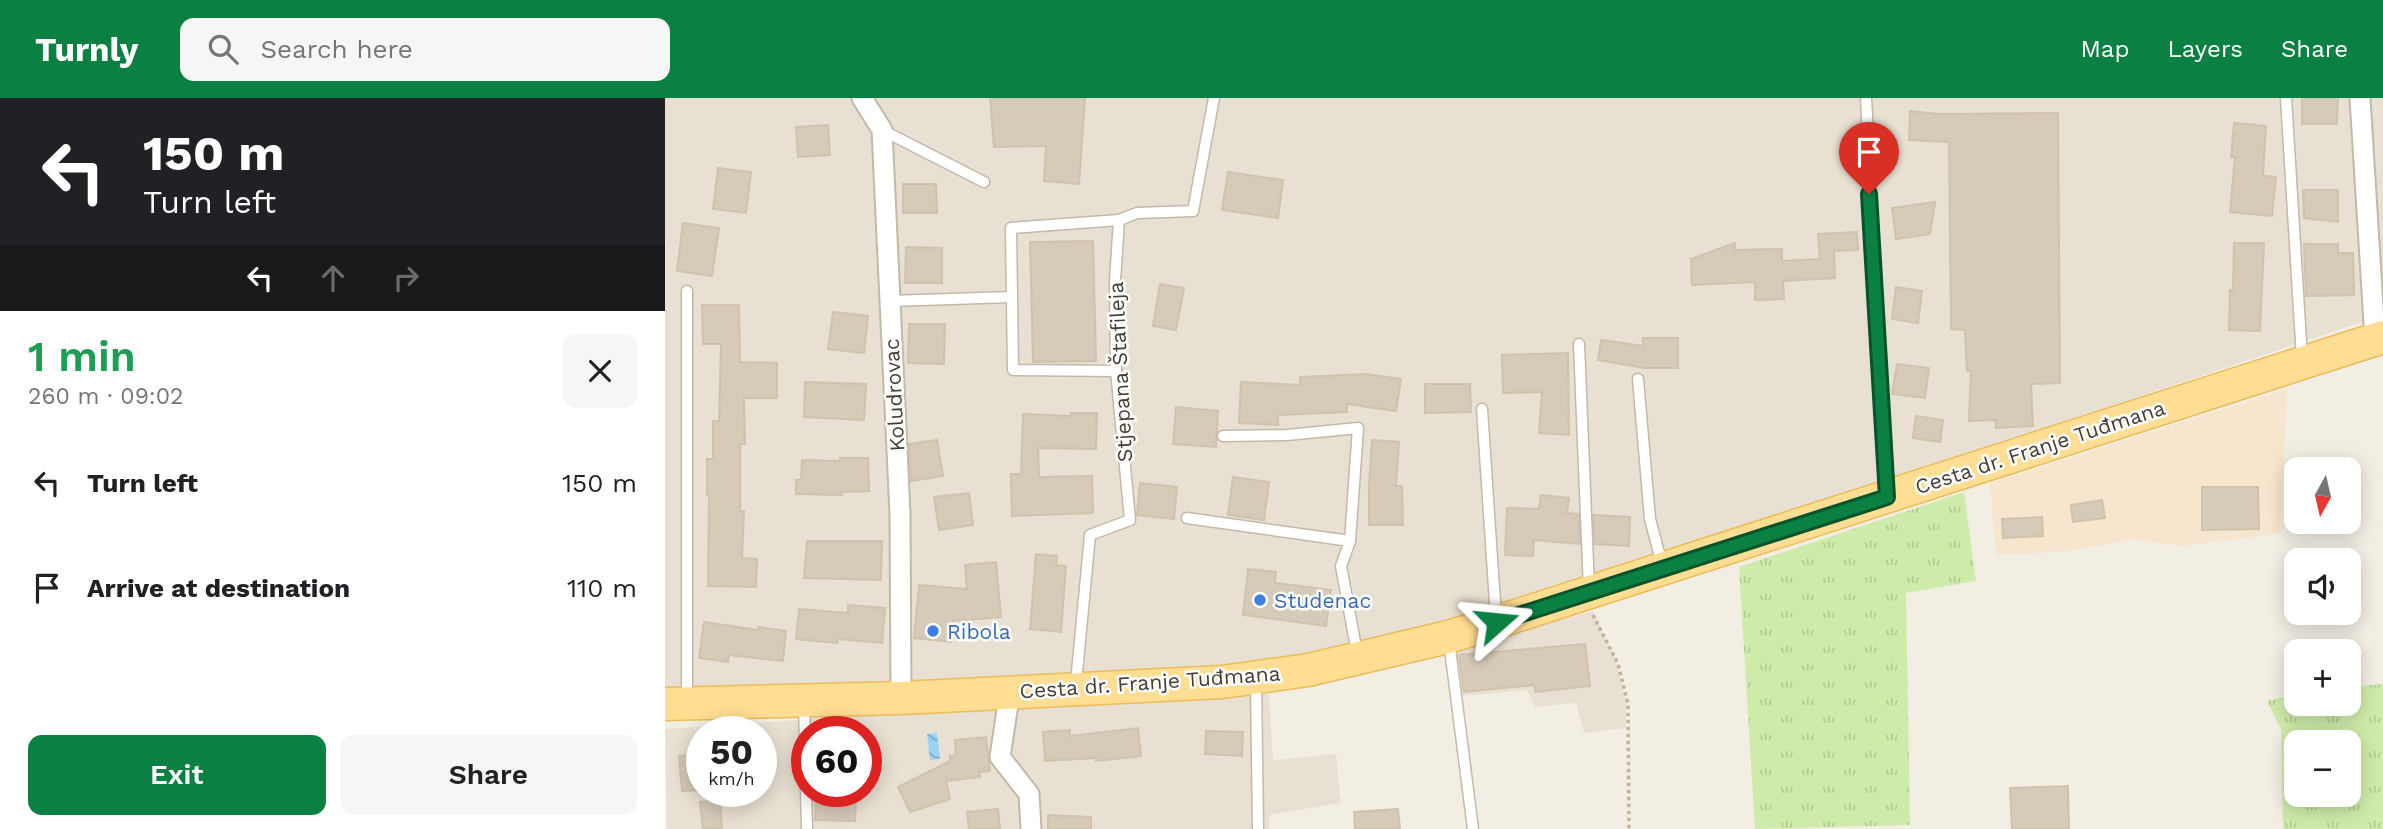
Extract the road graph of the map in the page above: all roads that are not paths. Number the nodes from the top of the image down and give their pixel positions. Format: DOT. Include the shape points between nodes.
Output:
graph roads {
  1 [pos="862,98"];
  2 [pos="1214,98"];
  3 [pos="1865,98"];
  4 [pos="2285,98"];
  5 [pos="2360,98"];
  6 [pos="882,130"];
  7 [pos="984,182"];
  8 [pos="1119,220"];
  9 [pos="687,291"];
  10 [pos="1012,297"];
  11 [pos="890,301"];
  12 [pos="2379,338"];
  13 [pos="1579,345"];
  14 [pos="2302,362"];
  15 [pos="1116,371"];
  16 [pos="1638,379"];
  17 [pos="1482,408"];
  18 [pos="1223,436"];
  19 [pos="1887,497"];
  20 [pos="1187,517"];
  21 [pos="1350,541"];
  22 [pos="1663,568"];
  23 [pos="1586,594"];
  24 [pos="1497,622"];
  25 [pos="1448,637"];
  26 [pos="1358,659"];
  27 [pos="1256,678"];
  28 [pos="1076,687"];
  29 [pos="1010,691"];
  30 [pos="901,698"];
  31 [pos="804,700"];
  32 [pos="676,704"];
  33 [pos="807,829"];
  34 [pos="1031,829"];
  35 [pos="1258,829"];
  36 [pos="1473,829"];
  1 -- 6 [label="street, Koludrovac"];
  2 -- 8 [label="lane" via="1193,211 1137,213"];
  3 -- 19 [label="lane"];
  4 -- 14 [label="lane"];
  5 -- 12 [label="street"];
  6 -- 7 [label="lane"];
  6 -- 11 [label="street, Koludrovac"];
  8 -- 10 [label="lane" via="1011,228"];
  8 -- 15 [label="lane, Stjepana Štafileja"];
  9 -- 32 [label="lane"];
  10 -- 11 [label="lane"];
  10 -- 15 [label="lane" via="1013,370"];
  11 -- 30 [label="street, Koludrovac" via="900,513"];
  12 -- 14 [label="main road, Cesta dr. Franje Tuđmana"];
  13 -- 23 [label="lane"];
  14 -- 19 [label="main road, Cesta dr. Franje Tuđmana"];
  15 -- 28 [label="lane, Stjepana Štafileja" via="1130,520 1090,535"];
  16 -- 22 [label="lane" via="1650,519"];
  17 -- 24 [label="lane"];
  18 -- 21 [label="lane" via="1359,428"];
  19 -- 22 [label="main road, Cesta dr. Franje Tuđmana"];
  20 -- 21 [label="lane"];
  21 -- 26 [label="lane" via="1341,566"];
  22 -- 23 [label="main road, Cesta dr. Franje Tuđmana"];
  23 -- 24 [label="main road, Cesta dr. Franje Tuđmana"];
  24 -- 25 [label="main road, Cesta dr. Franje Tuđmana"];
  25 -- 26 [label="main road, Cesta dr. Franje Tuđmana"];
  25 -- 36 [label="lane"];
  26 -- 27 [label="main road, Cesta dr. Franje Tuđmana"];
  27 -- 28 [label="main road, Cesta dr. Franje Tuđmana"];
  27 -- 35 [label="lane"];
  28 -- 29 [label="main road, Cesta dr. Franje Tuđmana"];
  29 -- 30 [label="main road, Cesta dr. Franje Tuđmana"];
  29 -- 34 [label="street" via="1000,757 1029,794"];
  30 -- 31 [label="main road, Cesta dr. Franje Tuđmana"];
  31 -- 32 [label="main road, Cesta dr. Franje Tuđmana"];
  31 -- 33 [label="lane"];
}
